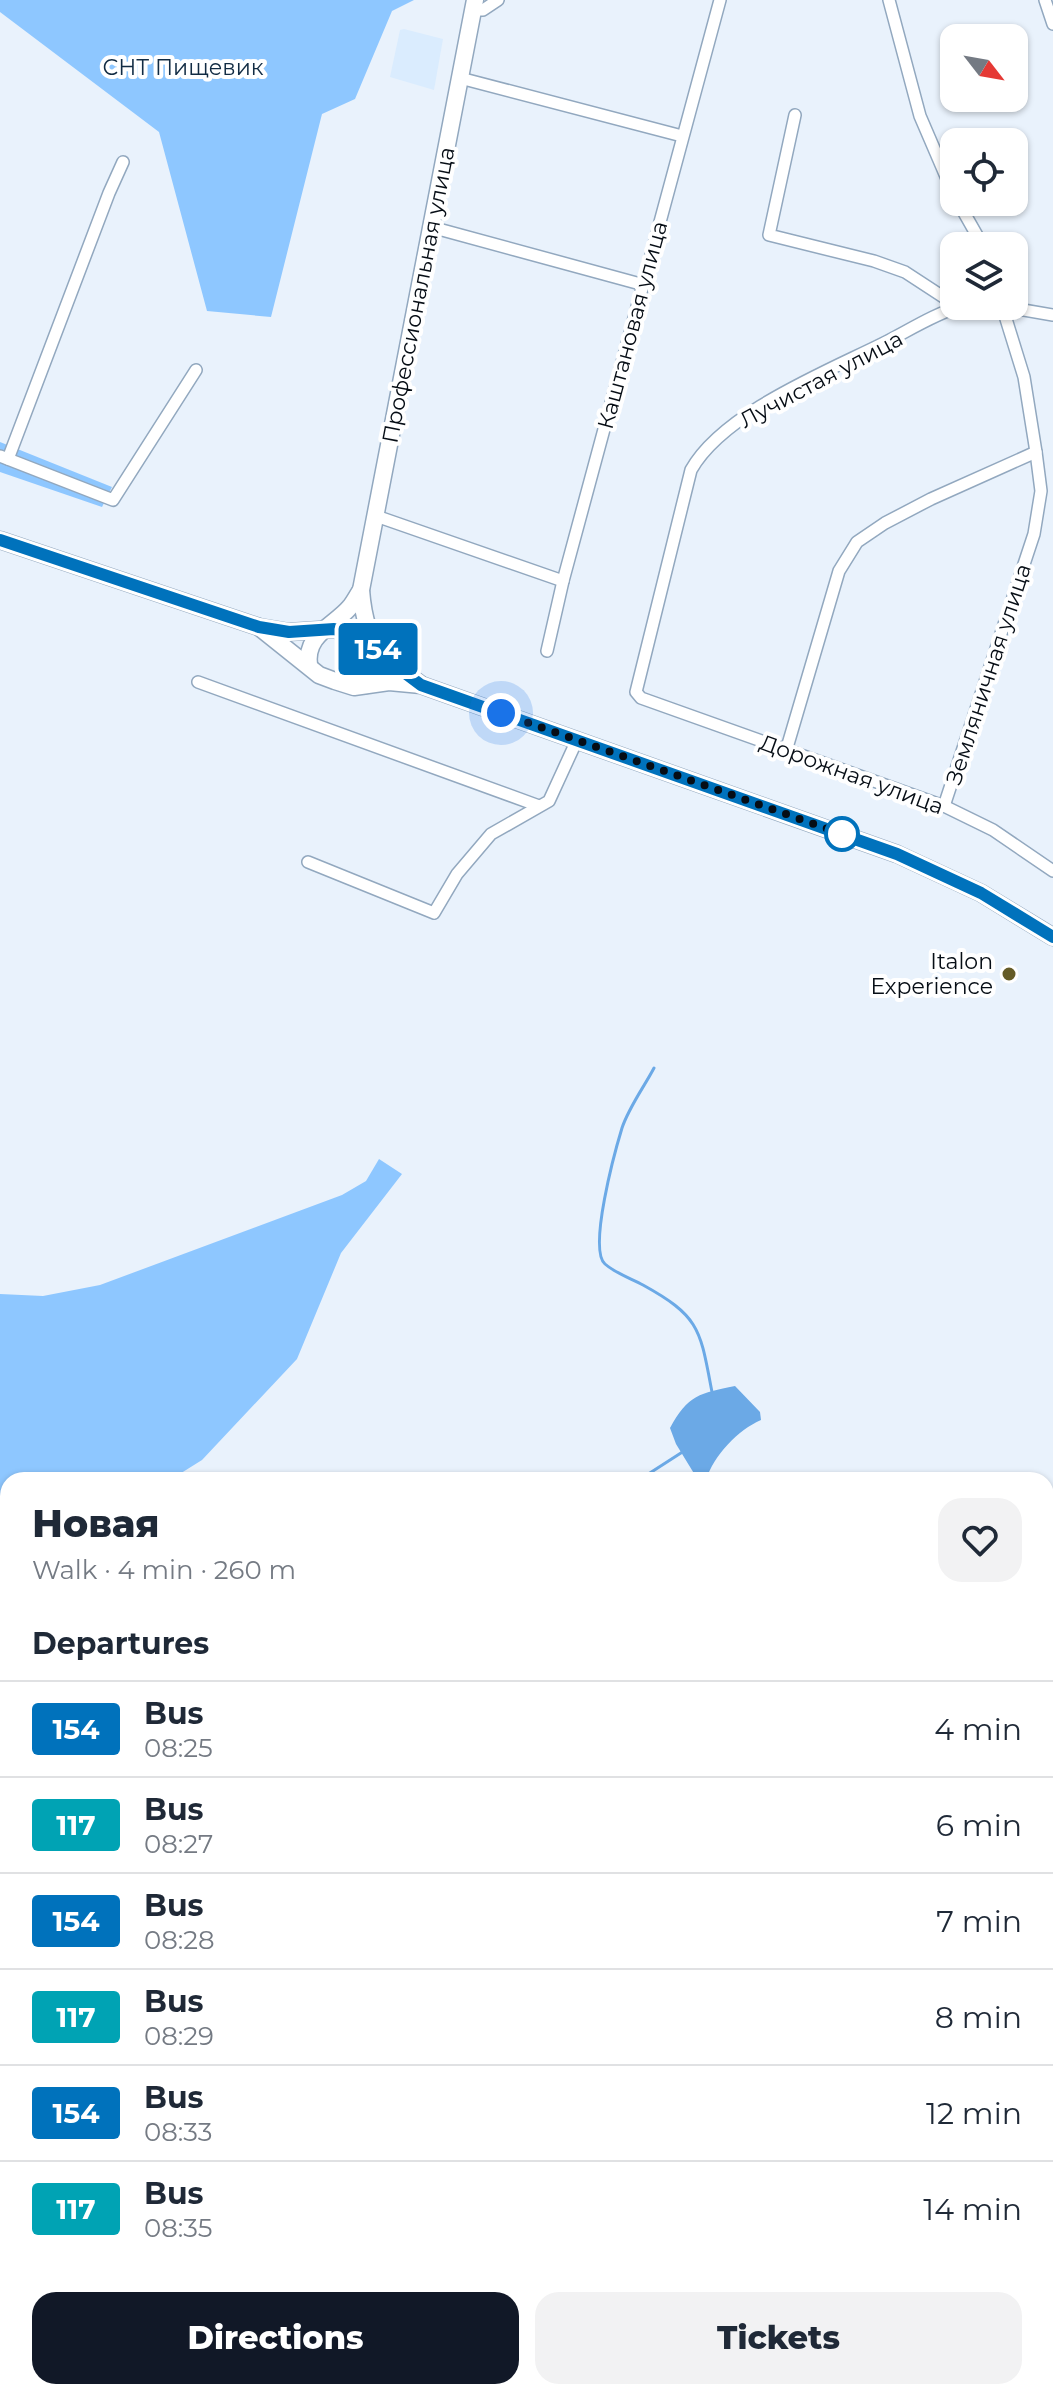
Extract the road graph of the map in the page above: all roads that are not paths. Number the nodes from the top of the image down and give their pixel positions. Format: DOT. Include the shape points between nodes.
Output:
graph roads {
  1 [pos="498,0"];
  2 [pos="720,0"];
  3 [pos="889,0"];
  4 [pos="1045,0"];
  5 [pos="474,5"];
  6 [pos="1053,24"];
  7 [pos="460,78"];
  8 [pos="795,115"];
  9 [pos="682,136"];
  10 [pos="123,162"];
  11 [pos="940,162"];
  12 [pos="431,227"];
  13 [pos="644,285"];
  14 [pos="940,295"];
  15 [pos="1028,311"];
  16 [pos="940,315"];
  17 [pos="1053,315"];
  18 [pos="1006,320"];
  19 [pos="196,370"];
  20 [pos="1036,452"];
  21 [pos="4,457"];
  22 [pos="376,516"];
  23 [pos="0,540"];
  24 [pos="563,581"];
  25 [pos="361,590"];
  26 [pos="259,627"];
  27 [pos="321,631"];
  28 [pos="375,646"];
  29 [pos="547,651"];
  30 [pos="309,665"];
  31 [pos="198,682"];
  32 [pos="366,685"];
  33 [pos="421,685"];
  34 [pos="641,698"];
  35 [pos="577,740"];
  36 [pos="786,751"];
  37 [pos="539,806"];
  38 [pos="944,806"];
  39 [pos="308,862"];
  40 [pos="1053,871"];
  41 [pos="1053,937"];
  1 -- 5 [label="street" via="483,10"];
  2 -- 9 [label="street, Каштановая улица"];
  3 -- 11 [label="street" via="920,116"];
  4 -- 6 [label="street"];
  5 -- 7 [label="main road, Профессиональная улица"];
  7 -- 9 [label="street"];
  7 -- 12 [label="main road, Профессиональная улица"];
  8 -- 14 [label="street" via="769,235 874,261 905,272"];
  9 -- 13 [label="street, Каштановая улица"];
  10 -- 21 [label="street"];
  12 -- 13 [label="street"];
  12 -- 22 [label="main road, Профессиональная улица"];
  13 -- 24 [label="street, Каштановая улица"];
  15 -- 17 [label="street"];
  16 -- 34 [label="street, Лучистая улица" via="747,415 700,454 691,470 637,680"];
  18 -- 20 [label="street, Земляничная улица" via="1024,377"];
  19 -- 21 [label="street" via="113,500"];
  20 -- 36 [label="street" via="919,505 857,542 839,571"];
  20 -- 38 [label="street, Земляничная улица" via="1041,491 1034,534"];
  22 -- 24 [label="street"];
  22 -- 25 [label="main road, Профессиональная улица"];
  23 -- 26 [label="main road"];
  24 -- 29 [label="street, Каштановая улица"];
  25 -- 27 [label="main road"];
  25 -- 28 [label="main road"];
  26 -- 27 [label="main road"];
  26 -- 30 [label="main road"];
  27 -- 28 [label="main road" via="347,632"];
  27 -- 30 [label="main road" via="309,651"];
  28 -- 32 [label="main road" via="380,666"];
  28 -- 33 [label="main road"];
  30 -- 32 [label="main road" via="335,681"];
  31 -- 37 [label="street"];
  32 -- 33 [label="main road"];
  33 -- 35 [label="main road"];
  34 -- 36 [label="street, Дорожная улица"];
  35 -- 37 [label="street" via="549,801"];
  35 -- 41 [label="main road" via="897,854 981,893"];
  36 -- 38 [label="street, Дорожная улица"];
  37 -- 39 [label="street" via="491,834 457,874 434,913"];
  38 -- 40 [label="street, Дорожная улица" via="993,830"];
}
